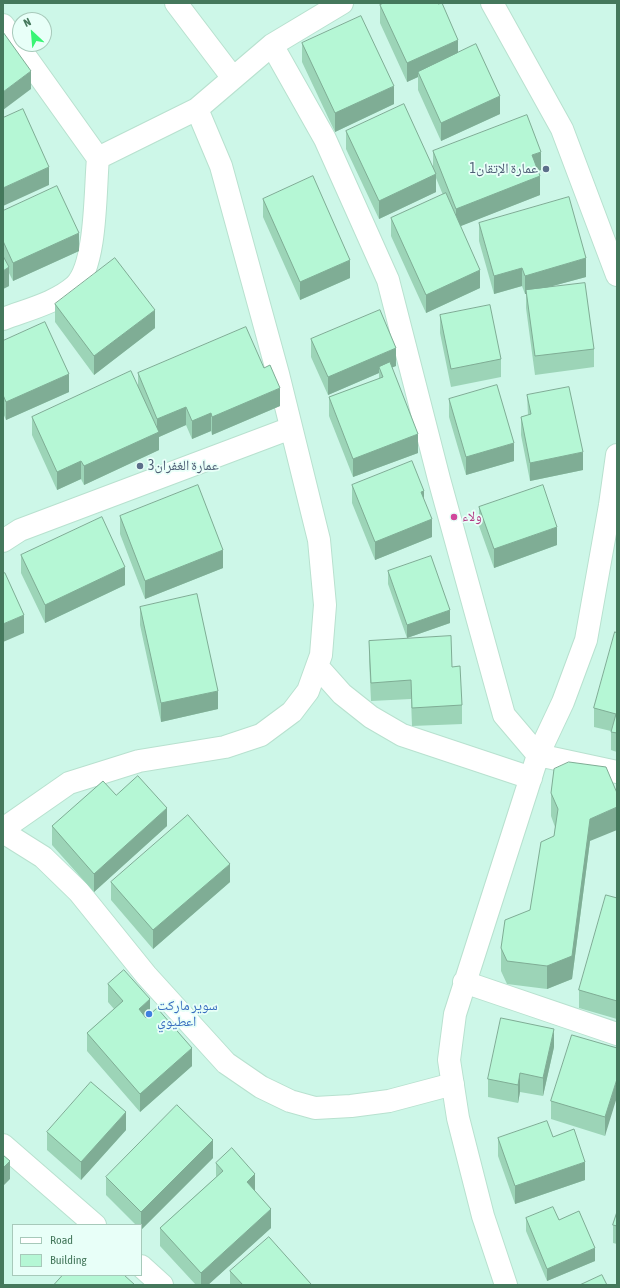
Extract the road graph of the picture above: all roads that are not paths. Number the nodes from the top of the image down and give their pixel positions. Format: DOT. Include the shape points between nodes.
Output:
graph roads {
  1 [pos="176,3"];
  2 [pos="342,3"];
  3 [pos="492,3"];
  4 [pos="3,26"];
  5 [pos="272,45"];
  6 [pos="234,78"];
  7 [pos="197,109"];
  8 [pos="98,158"];
  9 [pos="617,275"];
  10 [pos="3,320"];
  11 [pos="291,428"];
  12 [pos="617,455"];
  13 [pos="614,506"];
  14 [pos="3,541"];
  15 [pos="317,666"];
  16 [pos="538,755"];
  17 [pos="617,772"];
  18 [pos="531,778"];
  19 [pos="3,829"];
  20 [pos="3,832"];
  21 [pos="464,982"];
  22 [pos="617,1034"];
  23 [pos="453,1084"];
  24 [pos="3,1144"];
  25 [pos="94,1224"];
  26 [pos="142,1267"];
  27 [pos="162,1285"];
  28 [pos="506,1285"];
  1 -- 6 [label="street"];
  2 -- 5 [label="street"];
  3 -- 9 [label="street" via="562,128"];
  4 -- 8 [label="street"];
  5 -- 6 [label="street"];
  5 -- 16 [label="street" via="325,139 388,280 504,715"];
  6 -- 7 [label="street"];
  7 -- 8 [label="street"];
  7 -- 11 [label="street" via="221,166"];
  8 -- 10 [label="street" via="90,255 85,272 76,285 62,296"];
  11 -- 14 [label="street" via="20,530"];
  11 -- 15 [label="street" via="319,547 325,605 321,655"];
  12 -- 13 [label="street"];
  13 -- 16 [label="street" via="586,640 563,702"];
  15 -- 18 [label="street" via="342,694 371,717 402,735"];
  15 -- 19 [label="street" via="308,691 292,712 261,735 225,747 139,761 69,783"];
  16 -- 17 [label="street"];
  16 -- 18 [label="street"];
  18 -- 21 [label="street"];
  20 -- 23 [label="street" via="43,857 79,892 146,975 226,1063 260,1087 290,1101 315,1108 389,1101"];
  21 -- 22 [label="street"];
  21 -- 23 [label="street" via="455,1014 450,1060"];
  23 -- 28 [label="street" via="458,1118 483,1216"];
  24 -- 25 [label="street"];
  26 -- 27 [label="street"];
}
